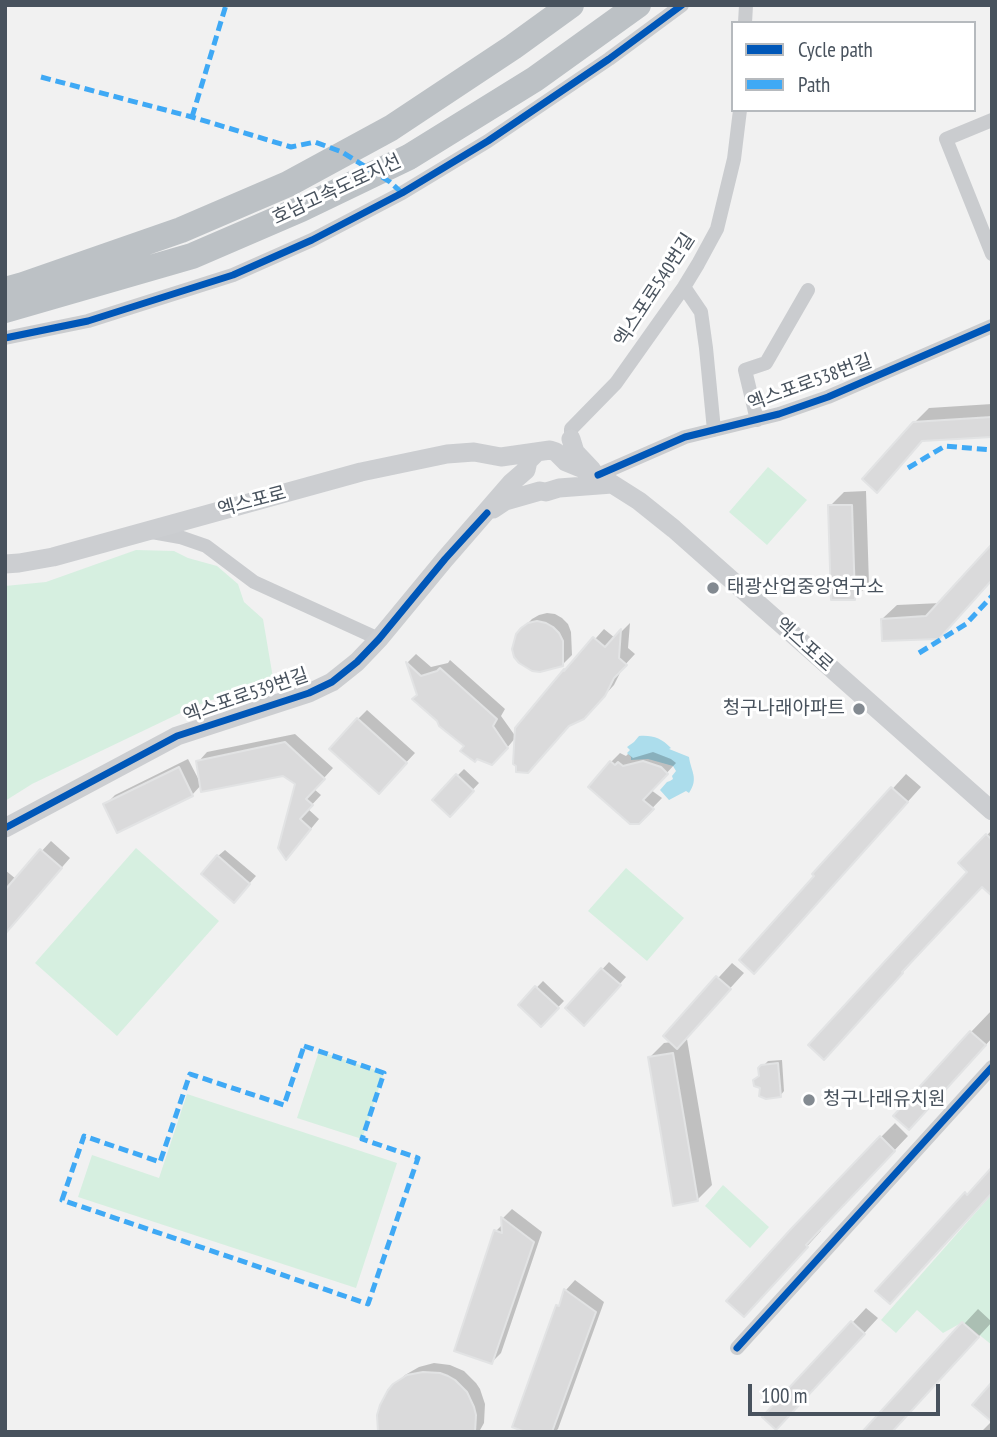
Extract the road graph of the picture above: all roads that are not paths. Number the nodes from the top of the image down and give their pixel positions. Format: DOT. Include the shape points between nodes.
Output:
graph roads {
  1 [pos="571,5"];
  2 [pos="638,5"];
  3 [pos="682,5"];
  4 [pos="740,112"];
  5 [pos="992,120"];
  6 [pos="992,254"];
  7 [pos="684,288"];
  8 [pos="5,290"];
  9 [pos="808,290"];
  10 [pos="5,310"];
  11 [pos="992,326"];
  12 [pos="5,338"];
  13 [pos="757,420"];
  14 [pos="714,430"];
  15 [pos="550,453"];
  16 [pos="504,458"];
  17 [pos="605,479"];
  18 [pos="507,488"];
  19 [pos="549,489"];
  20 [pos="486,513"];
  21 [pos="147,531"];
  22 [pos="5,564"];
  23 [pos="379,639"];
  24 [pos="992,811"];
  25 [pos="5,828"];
  26 [pos="992,1067"];
  27 [pos="737,1348"];
  1 -- 8 [label="highway, 호남고속도로지선" via="391,128 288,184 181,230"];
  2 -- 10 [label="highway, 호남고속도로지선" via="535,79 409,157 192,256"];
  3 -- 12 [label="street" via="488,141 312,240 233,275 88,321"];
  4 -- 7 [label="street, 엑스포로540번길" via="717,229"];
  5 -- 6 [label="street" via="946,139"];
  7 -- 14 [label="street" via="701,312"];
  7 -- 15 [label="street, 엑스포로540번길" via="616,383"];
  9 -- 13 [label="street, 엑스포로538번길" via="766,363 745,370"];
  11 -- 13 [label="street, 엑스포로538번길" via="828,397"];
  13 -- 14 [label="street, 엑스포로538번길"];
  14 -- 17 [label="street, 엑스포로538번길" via="685,437"];
  15 -- 16 [label="main road, 엑스포로"];
  15 -- 17 [label="main road, 엑스포로"];
  15 -- 18 [label="main road, 엑스포로539번길"];
  15 -- 19 [label="main road" via="568,469 567,476"];
  15 -- 19 [label="main road" via="527,477"];
  16 -- 18 [label="main road" via="510,473"];
  16 -- 21 [label="main road, 엑스포로" via="474,452 447,454 361,472"];
  17 -- 19 [label="main road"];
  17 -- 24 [label="main road, 엑스포로" via="674,529"];
  18 -- 20 [label="main road, 엑스포로539번길"];
  19 -- 20 [label="main road" via="505,501"];
  20 -- 23 [label="main road, 엑스포로539번길"];
  21 -- 22 [label="main road, 엑스포로"];
  21 -- 23 [label="street" via="206,546 254,582"];
  23 -- 25 [label="main road, 엑스포로539번길" via="332,682 177,736"];
  26 -- 27 [label="street"];
}
